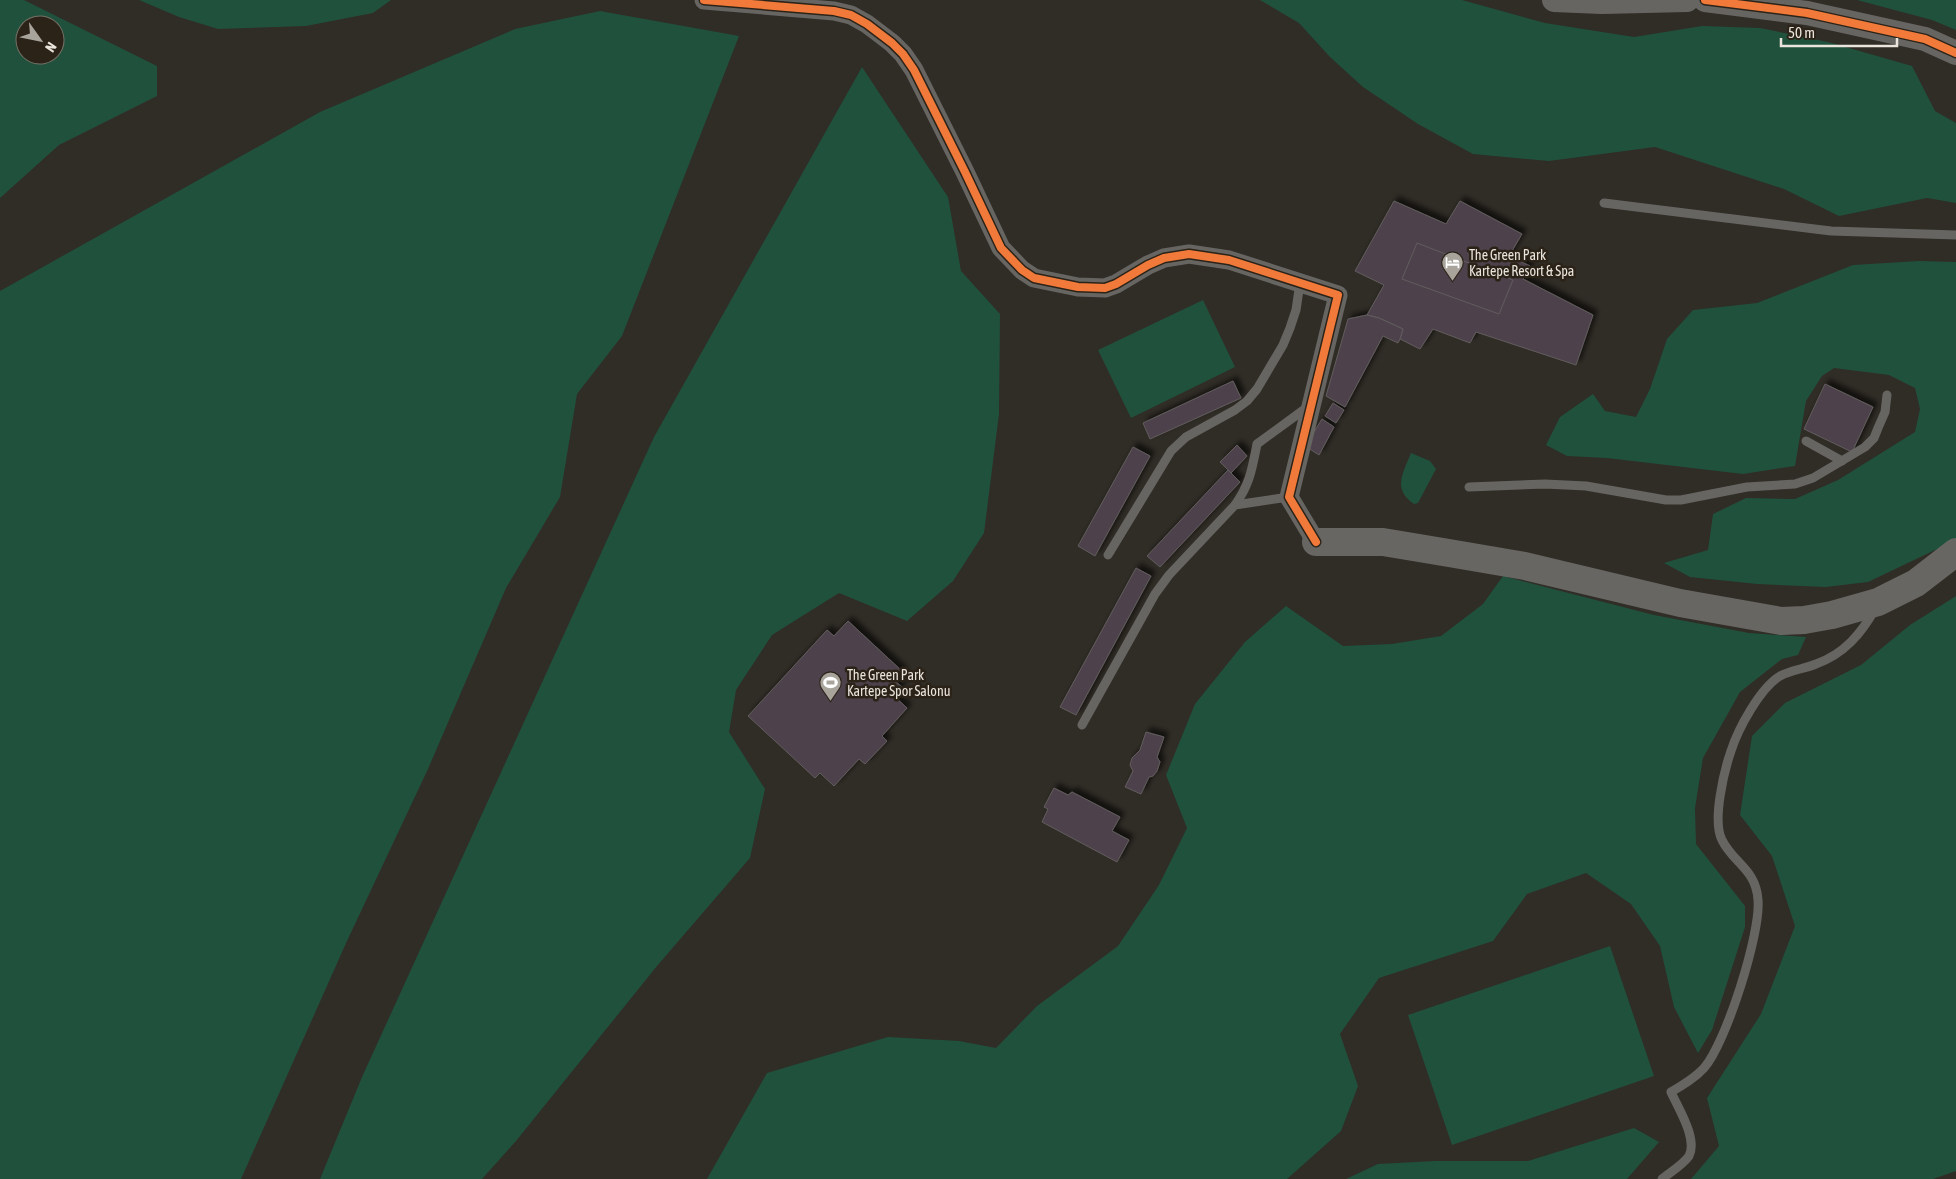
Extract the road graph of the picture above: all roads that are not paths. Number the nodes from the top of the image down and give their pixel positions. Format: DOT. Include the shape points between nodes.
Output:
graph roads {
  1 [pos="704,0"];
  2 [pos="1554,0"];
  3 [pos="1687,0"];
  4 [pos="1705,0"];
  5 [pos="1956,53"];
  6 [pos="1604,203"];
  7 [pos="1956,235"];
  8 [pos="1300,283"];
  9 [pos="1887,396"];
  10 [pos="1311,404"];
  11 [pos="1806,441"];
  12 [pos="1842,461"];
  13 [pos="1469,487"];
  14 [pos="1289,497"];
  15 [pos="1236,505"];
  16 [pos="1316,542"];
  17 [pos="1956,552"];
  18 [pos="1108,555"];
  19 [pos="1878,602"];
  20 [pos="1082,725"];
  21 [pos="1662,1179"];
  1 -- 8 [label="street" via="834,11 867,24 892,43 914,70 1001,248 1034,278 1078,287 1105,288 1164,258 1189,254 1229,260"];
  2 -- 3 [label="street"];
  4 -- 5 [label="street" via="1807,13 1925,39"];
  6 -- 7 [label="lane" via="1831,232"];
  8 -- 10 [label="street" via="1338,295"];
  8 -- 18 [label="lane" via="1290,328 1257,390 1235,410 1186,437 1171,451"];
  9 -- 12 [label="lane" via="1885,412 1874,438"];
  10 -- 14 [label="street"];
  10 -- 15 [label="lane" via="1257,444 1251,478"];
  11 -- 12 [label="lane"];
  12 -- 13 [label="lane" via="1813,478 1795,484 1748,487 1681,500 1586,486"];
  14 -- 15 [label="lane"];
  14 -- 16 [label="street"];
  15 -- 20 [label="lane" via="1168,575"];
  16 -- 19 [label="main road" via="1383,542 1443,552 1525,566 1680,603 1781,621 1832,615"];
  17 -- 19 [label="main road" via="1916,583"];
  19 -- 21 [label="lane" via="1866,625 1845,648 1820,662 1792,670 1770,684 1741,727 1731,751 1718,826 1721,839 1751,876 1758,900 1758,918 1747,966 1714,1054 1694,1078 1671,1092 1690,1134 1690,1155"];
}
